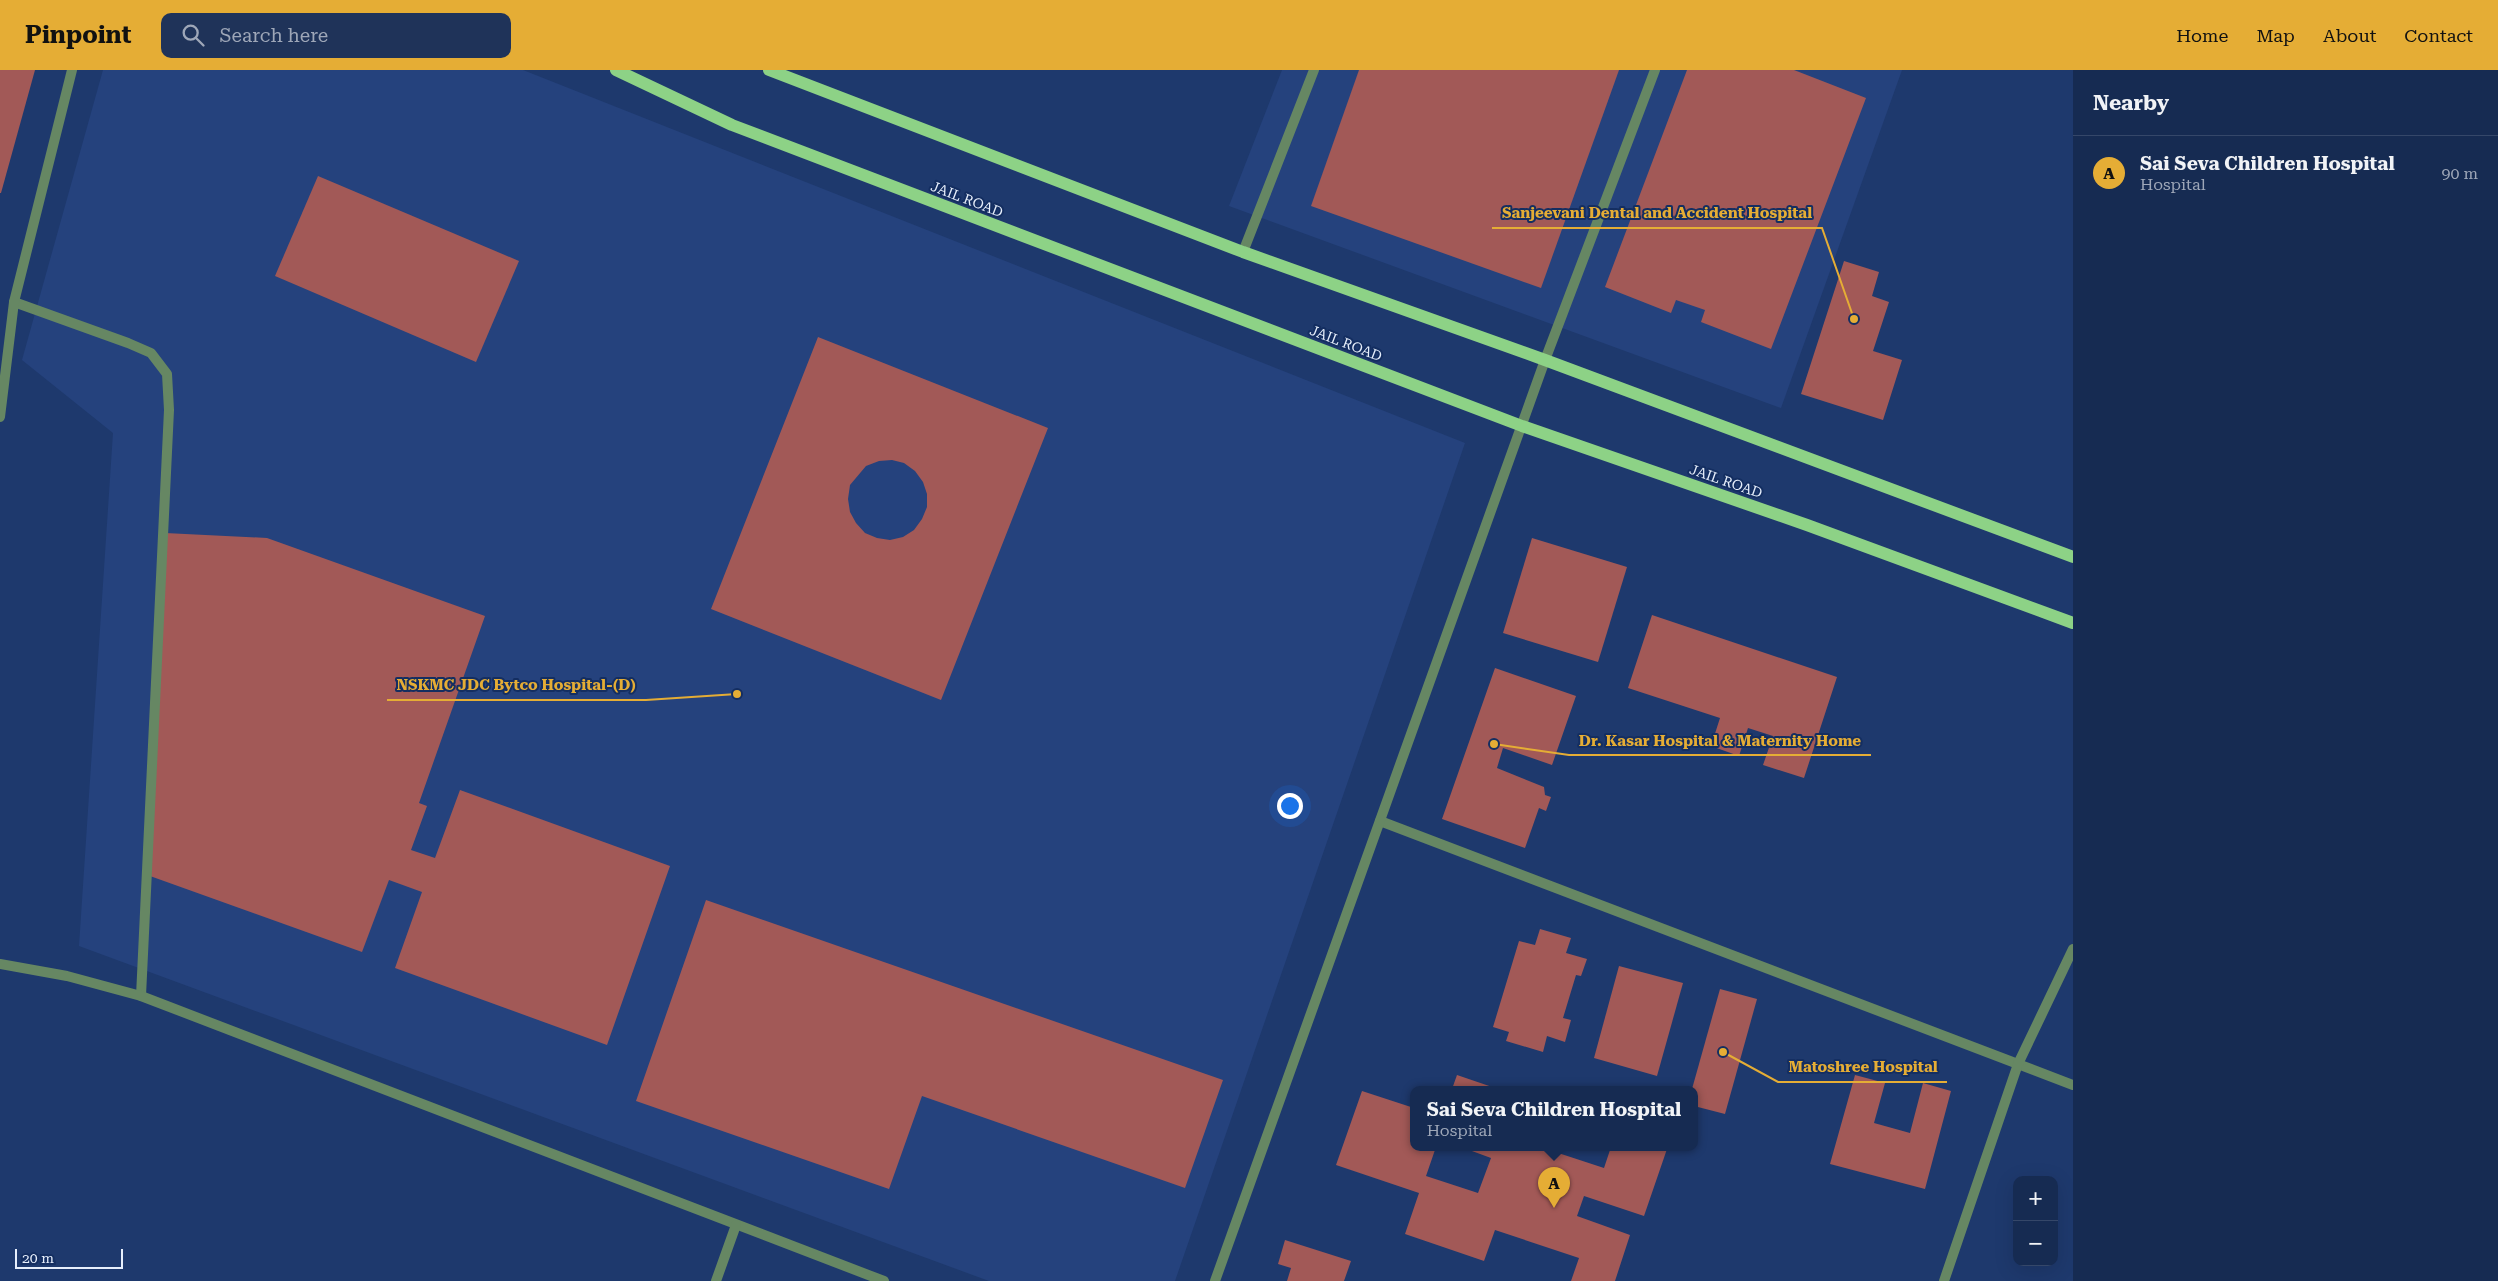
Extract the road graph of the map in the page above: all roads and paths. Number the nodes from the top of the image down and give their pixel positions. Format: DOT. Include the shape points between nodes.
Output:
graph roads {
  1 [pos="72,70"];
  2 [pos="616,70"];
  3 [pos="769,70"];
  4 [pos="1314,70"];
  5 [pos="1655,70"];
  6 [pos="1244,252"];
  7 [pos="14,302"];
  8 [pos="1545,360"];
  9 [pos="0,417"];
  10 [pos="1522,426"];
  11 [pos="2073,557"];
  12 [pos="2073,623"];
  13 [pos="1380,821"];
  14 [pos="2073,949"];
  15 [pos="0,964"];
  16 [pos="141,996"];
  17 [pos="2018,1064"];
  18 [pos="2073,1085"];
  19 [pos="736,1224"];
  20 [pos="716,1281"];
  21 [pos="884,1281"];
  22 [pos="1214,1281"];
  23 [pos="1944,1281"];
  1 -- 7 [label="street"];
  2 -- 10 [label="main road, JAIL ROAD" via="732,125"];
  3 -- 6 [label="main road"];
  4 -- 6 [label="street"];
  5 -- 8 [label="street"];
  6 -- 8 [label="main road"];
  7 -- 9 [label="street"];
  7 -- 16 [label="street" via="151,353 166,374 169,410"];
  8 -- 10 [label="street"];
  8 -- 11 [label="main road"];
  10 -- 12 [label="main road, JAIL ROAD"];
  10 -- 13 [label="street"];
  13 -- 17 [label="street"];
  13 -- 22 [label="street"];
  14 -- 17 [label="street"];
  15 -- 16 [label="street" via="67,976"];
  16 -- 19 [label="street"];
  17 -- 18 [label="street"];
  17 -- 23 [label="street"];
  19 -- 20 [label="street"];
  19 -- 21 [label="street"];
}
